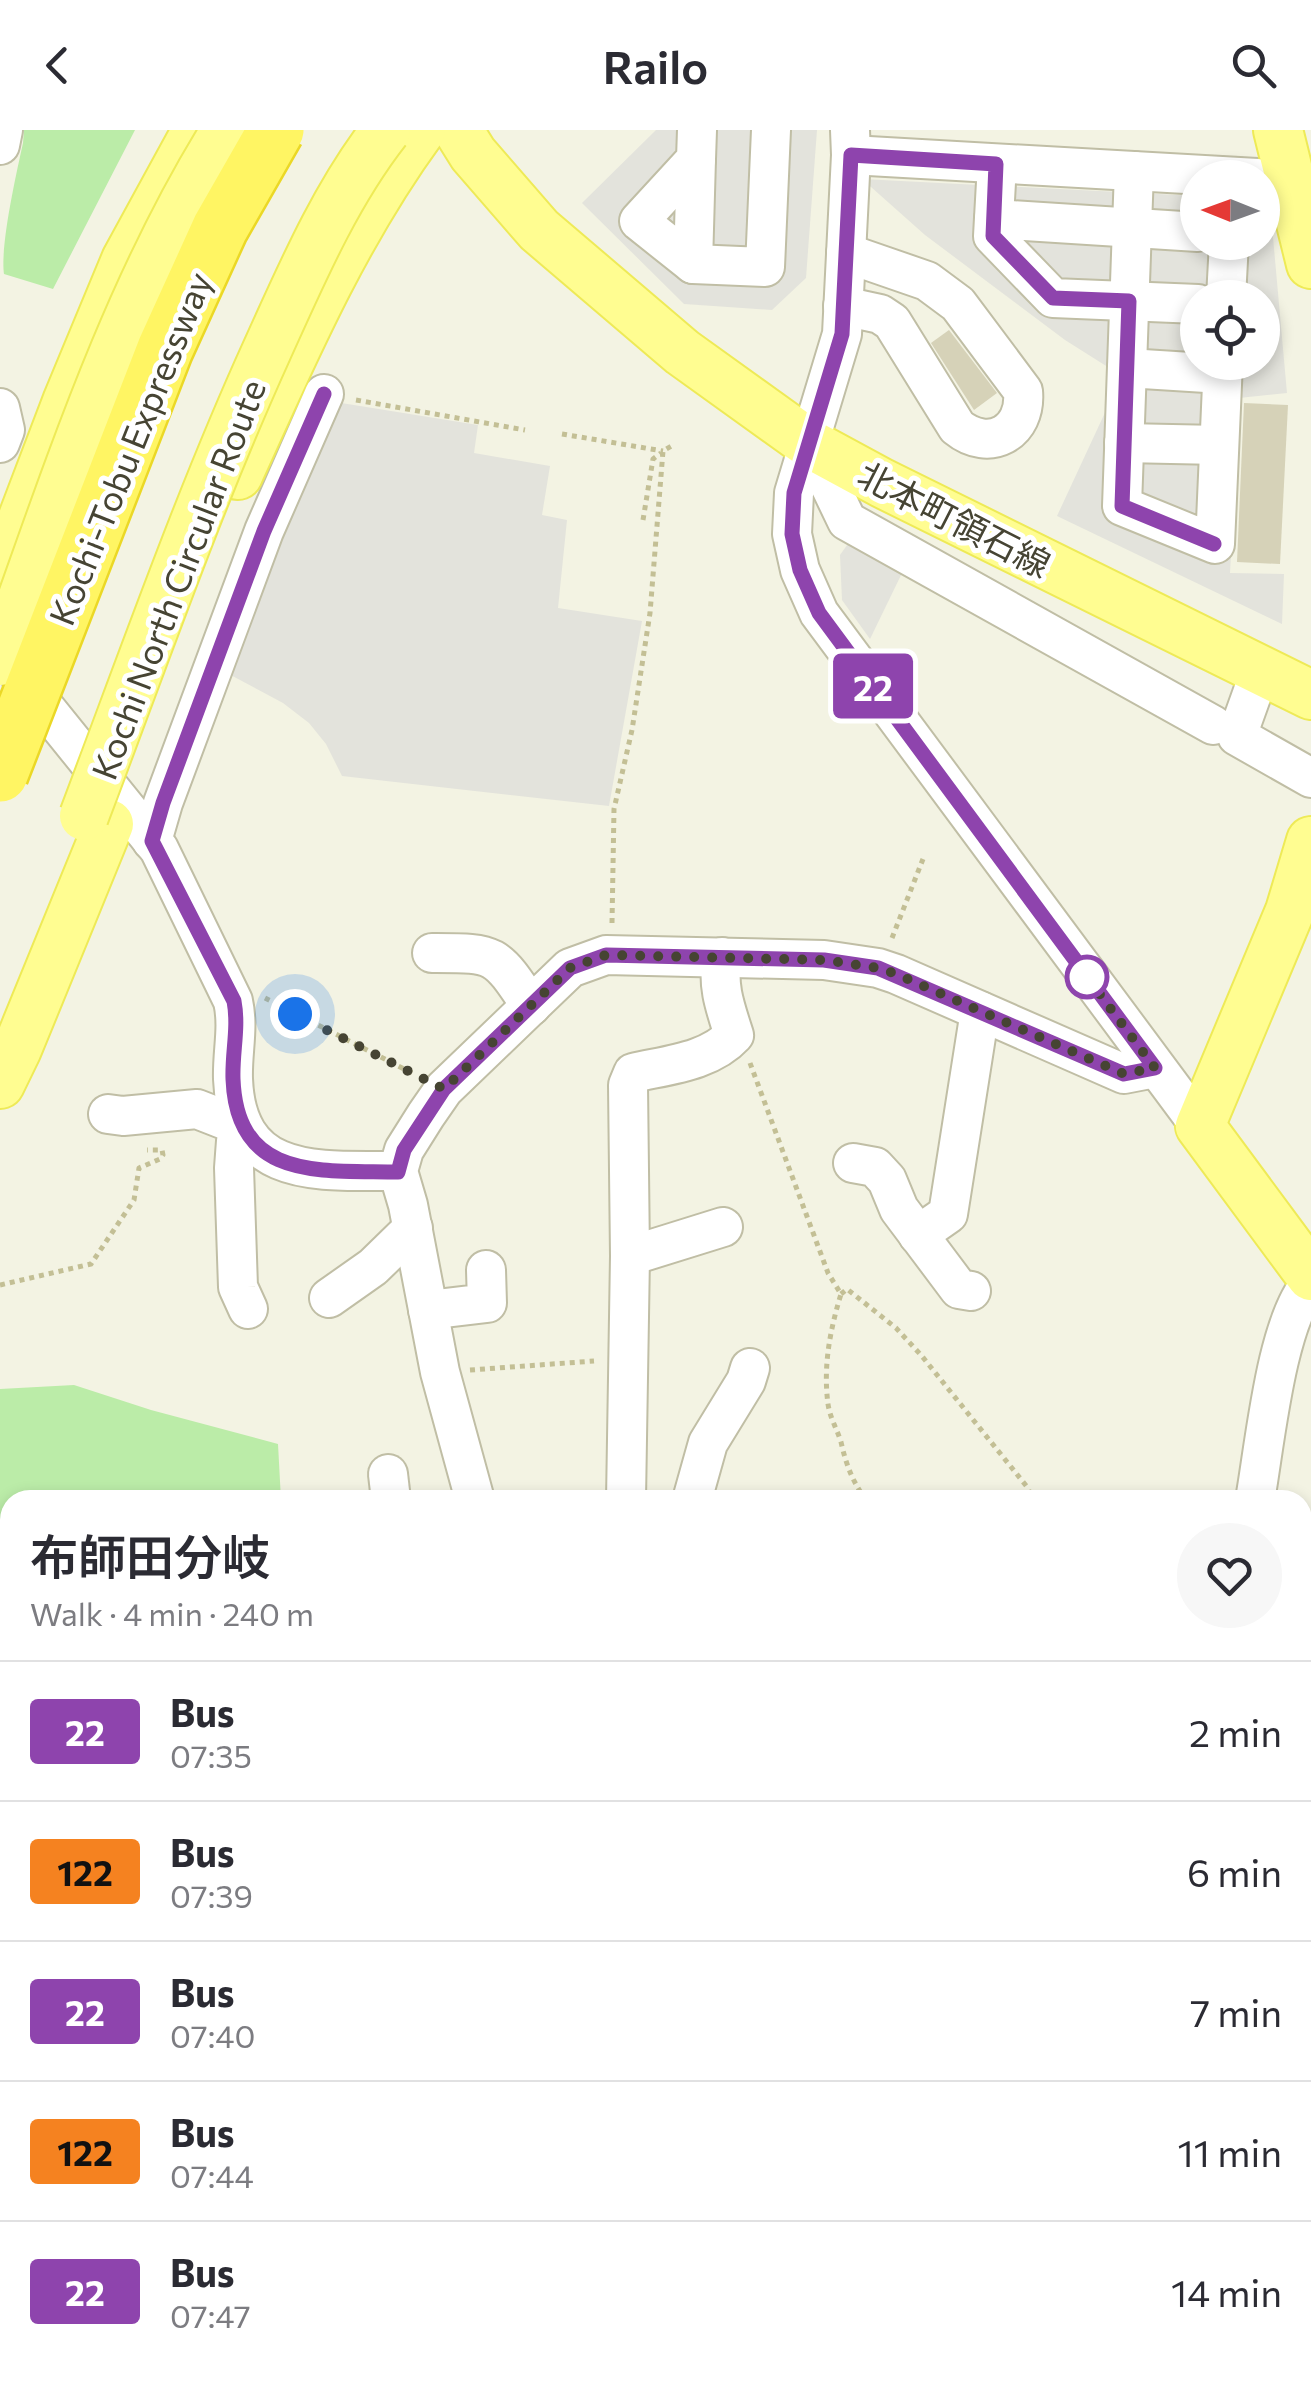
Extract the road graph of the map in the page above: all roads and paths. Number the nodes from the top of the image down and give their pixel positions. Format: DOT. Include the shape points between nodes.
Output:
graph roads {
  1 [pos="2,130"];
  2 [pos="197,130"];
  3 [pos="226,130"];
  4 [pos="276,130"];
  5 [pos="386,130"];
  6 [pos="421,130"];
  7 [pos="458,130"];
  8 [pos="771,130"];
  9 [pos="1278,130"];
  10 [pos="850,142"];
  11 [pos="0,145"];
  12 [pos="697,145"];
  13 [pos="1273,160"];
  14 [pos="996,164"];
  15 [pos="1134,171"];
  16 [pos="1180,173"];
  17 [pos="1280,199"];
  18 [pos="994,219"];
  19 [pos="1130,228"];
  20 [pos="1180,231"];
  21 [pos="846,253"];
  22 [pos="693,264"];
  23 [pos="1311,264"];
  24 [pos="1129,301"];
  25 [pos="1180,303"];
  26 [pos="843,306"];
  27 [pos="1127,368"];
  28 [pos="1180,368"];
  29 [pos="1222,380"];
  30 [pos="324,394"];
  31 [pos="525,430"];
  32 [pos="562,434"];
  33 [pos="1124,443"];
  34 [pos="675,444"];
  35 [pos="810,444"];
  36 [pos="1219,445"];
  37 [pos="663,451"];
  38 [pos="643,520"];
  39 [pos="0,578"];
  40 [pos="0,653"];
  41 [pos="0,661"];
  42 [pos="1261,669"];
  43 [pos="1311,696"];
  44 [pos="1213,725"];
  45 [pos="0,774"];
  46 [pos="1311,778"];
  47 [pos="96,820"];
  48 [pos="152,841"];
  49 [pos="1311,841"];
  50 [pos="924,859"];
  51 [pos="432,953"];
  52 [pos="606,955"];
  53 [pos="722,956"];
  54 [pos="878,968"];
  55 [pos="266,998"];
  56 [pos="531,1006"];
  57 [pos="980,1011"];
  58 [pos="734,1035"];
  59 [pos="0,1043"];
  60 [pos="1155,1068"];
  61 [pos="0,1084"];
  62 [pos="444,1089"];
  63 [pos="110,1114"];
  64 [pos="1200,1126"];
  65 [pos="242,1127"];
  66 [pos="853,1163"];
  67 [pos="398,1172"];
  68 [pos="723,1227"];
  69 [pos="413,1228"];
  70 [pos="918,1235"];
  71 [pos="630,1256"];
  72 [pos="486,1270"];
  73 [pos="1311,1279"];
  74 [pos="0,1286"];
  75 [pos="970,1291"];
  76 [pos="841,1294"];
  77 [pos="329,1298"];
  78 [pos="248,1309"];
  79 [pos="428,1310"];
  80 [pos="627,1359"];
  81 [pos="750,1368"];
  82 [pos="440,1372"];
  83 [pos="472,1490"];
  84 [pos="626,1490"];
  85 [pos="695,1490"];
  86 [pos="859,1490"];
  87 [pos="1026,1490"];
  88 [pos="1257,1490"];
  1 -- 11 [label="street"];
  2 -- 39 [label="main road" via="126,260"];
  3 -- 41 [label="main road, bridge" via="114,354"];
  4 -- 45 [label="highway, Kochi-Tobu Expressway, bridge" via="220,228 165,349"];
  5 -- 47 [label="main road, Kochi North Circular Route, bridge" via="335,210 220,454"];
  6 -- 47 [label="main road" via="344,253 238,475"];
  7 -- 35 [label="main road, 北本町領石線" via="539,230 682,352"];
  8 -- 22 [label="street" via="765,267"];
  9 -- 13 [label="main road"];
  10 -- 14 [label="street"];
  10 -- 21 [label="street"];
  12 -- 22 [label="street"];
  12 -- 22 [label="street" via="639,221"];
  14 -- 15 [label="street"];
  14 -- 18 [label="street"];
  15 -- 16 [label="street"];
  15 -- 19 [label="street"];
  17 -- 23 [label="main road"];
  18 -- 19 [label="street"];
  18 -- 24 [label="street" via="993,236 1053,298"];
  19 -- 20 [label="street"];
  19 -- 24 [label="street"];
  21 -- 26 [label="street"];
  21 -- 26 [label="street" via="927,281 958,304 1022,391 1016,425 1001,437 969,436 892,322"];
  24 -- 25 [label="street"];
  24 -- 27 [label="street"];
  26 -- 35 [label="street" via="842,334"];
  27 -- 28 [label="street"];
  27 -- 33 [label="street"];
  29 -- 36 [label="street"];
  30 -- 31 [label="path"];
  30 -- 48 [label="street" via="264,531"];
  32 -- 37 [label="path"];
  33 -- 36 [label="street"];
  33 -- 36 [label="street" via="1122,506 1214,544"];
  34 -- 37 [label="path"];
  35 -- 42 [label="main road, 北本町領石線"];
  35 -- 44 [label="street" via="847,521"];
  35 -- 60 [label="street" via="794,493 792,534 819,613"];
  37 -- 38 [label="path" via="653,459"];
  37 -- 52 [label="path" via="650,613 614,809 614,907"];
  40 -- 48 [label="street"];
  42 -- 43 [label="main road, 北本町領石線"];
  42 -- 46 [label="street" via="1237,736"];
  47 -- 59 [label="main road, Kochi North Circular Route"];
  47 -- 61 [label="main road"];
  48 -- 65 [label="street" via="234,1001 233,1074"];
  49 -- 64 [label="main road" via="1290,912"];
  50 -- 54 [label="path"];
  51 -- 56 [label="street" via="481,953 505,967"];
  52 -- 53 [label="street"];
  52 -- 56 [label="street" via="570,968"];
  53 -- 54 [label="street"];
  53 -- 58 [label="street" via="720,992"];
  54 -- 57 [label="street"];
  55 -- 62 [label="path"];
  56 -- 62 [label="street"];
  57 -- 60 [label="street" via="1124,1074"];
  57 -- 70 [label="street" via="948,1214"];
  58 -- 71 [label="street" via="704,1056 633,1073"];
  58 -- 76 [label="path"];
  60 -- 64 [label="street"];
  62 -- 67 [label="street" via="404,1150"];
  63 -- 65 [label="street" via="197,1109"];
  63 -- 74 [label="path" via="128,1150 162,1150 160,1160 139,1168 134,1200 91,1264"];
  64 -- 73 [label="main road"];
  65 -- 67 [label="street" via="294,1168"];
  65 -- 78 [label="street" via="234,1168 238,1287"];
  66 -- 70 [label="street" via="875,1166 888,1180"];
  67 -- 69 [label="street"];
  68 -- 71 [label="street"];
  69 -- 77 [label="street"];
  69 -- 79 [label="street"];
  70 -- 75 [label="street" via="959,1289"];
  71 -- 80 [label="street"];
  72 -- 79 [label="street" via="487,1303"];
  73 -- 88 [label="street" via="1285,1331"];
  76 -- 86 [label="path" via="827,1357 828,1402"];
  76 -- 87 [label="path" via="847,1289 896,1328"];
  79 -- 82 [label="street"];
  80 -- 82 [label="path"];
  80 -- 84 [label="street"];
  81 -- 85 [label="street" via="708,1443"];
  82 -- 83 [label="street"];
}
